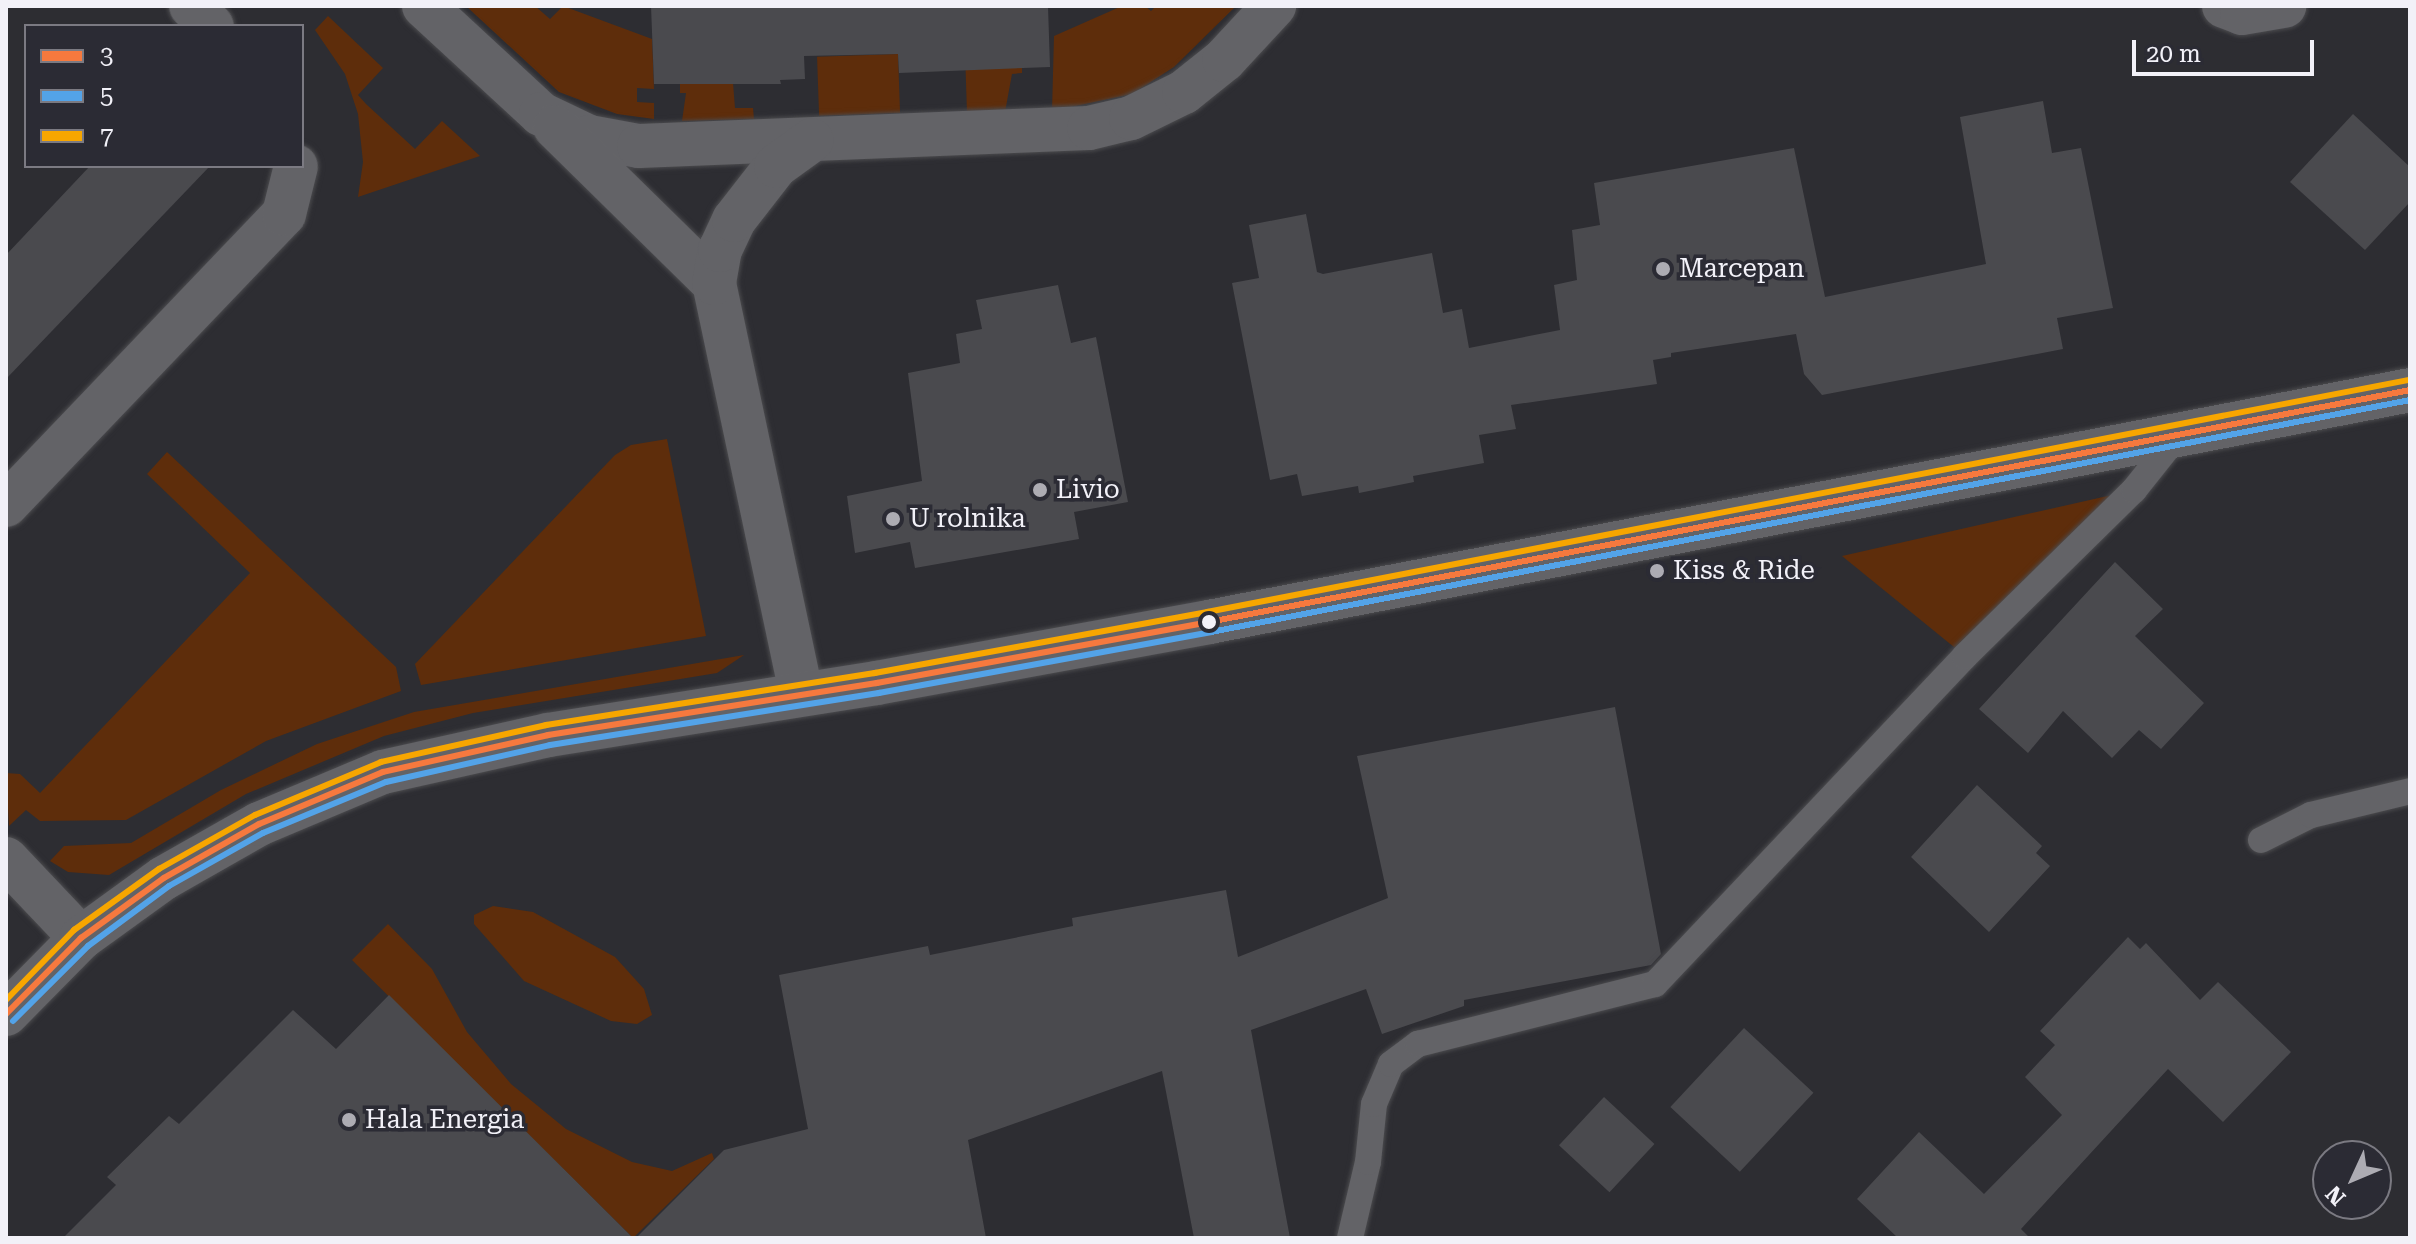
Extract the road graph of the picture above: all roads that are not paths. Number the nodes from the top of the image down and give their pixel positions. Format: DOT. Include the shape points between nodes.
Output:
graph roads {
  1 [pos="191,6"];
  2 [pos="424,6"];
  3 [pos="1274,6"];
  4 [pos="2224,6"];
  5 [pos="2284,6"];
  6 [pos="210,24"];
  7 [pos="541,114"];
  8 [pos="812,140"];
  9 [pos="296,168"];
  10 [pos="714,283"];
  11 [pos="2410,390"];
  12 [pos="2177,436"];
  13 [pos="6,505"];
  14 [pos="801,694"];
  15 [pos="2410,791"];
  16 [pos="2261,840"];
  17 [pos="6,859"];
  18 [pos="81,938"];
  19 [pos="6,1014"];
  20 [pos="1350,1238"];
  1 -- 6 [label="street"];
  2 -- 7 [label="street"];
  3 -- 8 [label="street" via="1224,60 1184,92 1131,118 1089,128"];
  4 -- 5 [label="street" via="2242,13"];
  7 -- 8 [label="street" via="589,137 639,146"];
  7 -- 10 [label="street"];
  8 -- 10 [label="street" via="776,166 734,220 720,250"];
  9 -- 13 [label="street" via="284,214"];
  10 -- 14 [label="street"];
  11 -- 12 [label="street"];
  12 -- 14 [label="street" via="1209,622"];
  12 -- 20 [label="lane" via="2134,490 1965,656 1655,984 1418,1044 1391,1064 1374,1104 1368,1162"];
  14 -- 18 [label="street" via="548,735 383,772 259,824 164,878"];
  15 -- 16 [label="lane" via="2311,815"];
  17 -- 18 [label="street"];
  18 -- 19 [label="street"];
}
